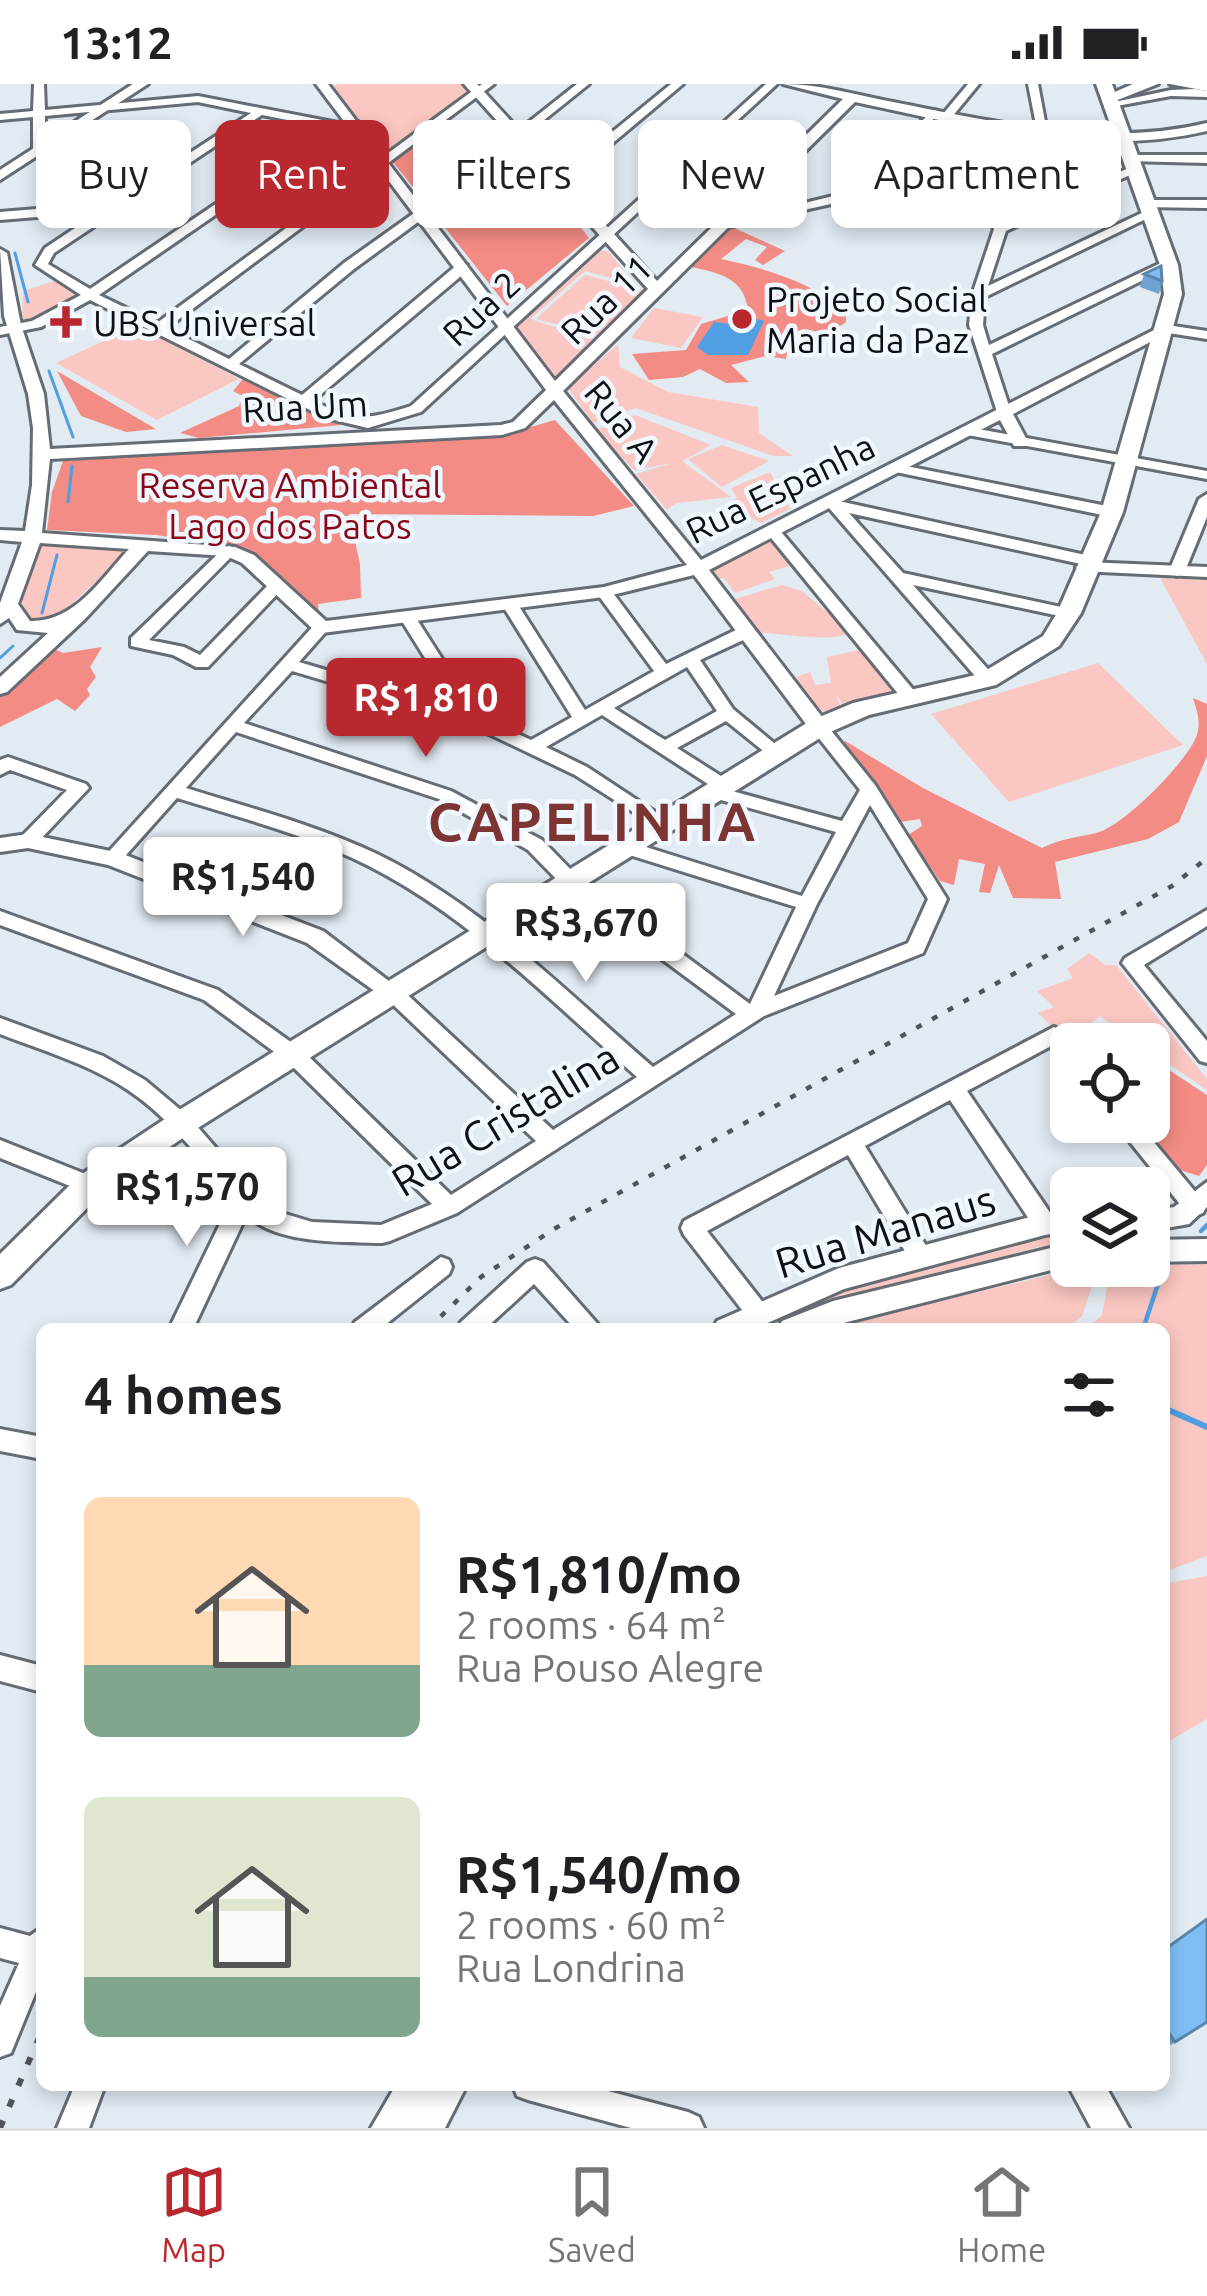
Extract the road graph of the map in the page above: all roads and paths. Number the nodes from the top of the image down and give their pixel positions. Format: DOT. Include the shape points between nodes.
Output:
graph roads {
  1 [pos="39,84"];
  2 [pos="322,84"];
  3 [pos="584,84"];
  4 [pos="678,84"];
  5 [pos="772,84"];
  6 [pos="789,84"];
  7 [pos="974,84"];
  8 [pos="1033,84"];
  9 [pos="1149,84"];
  10 [pos="1179,84"];
  11 [pos="138,85"];
  12 [pos="479,87"];
  13 [pos="829,88"];
  14 [pos="1203,88"];
  15 [pos="1109,95"];
  16 [pos="852,97"];
  17 [pos="109,107"];
  18 [pos="262,110"];
  19 [pos="39,114"];
  20 [pos="940,114"];
  21 [pos="0,117"];
  22 [pos="39,120"];
  23 [pos="88,120"];
  24 [pos="321,120"];
  25 [pos="343,120"];
  26 [pos="506,120"];
  27 [pos="538,120"];
  28 [pos="933,120"];
  29 [pos="974,120"];
  30 [pos="1041,120"];
  31 [pos="1207,127"];
  32 [pos="1123,135"];
  33 [pos="614,137"];
  34 [pos="807,142"];
  35 [pos="36,153"];
  36 [pos="191,157"];
  37 [pos="389,159"];
  38 [pos="1207,159"];
  39 [pos="1133,164"];
  40 [pos="389,170"];
  41 [pos="0,176"];
  42 [pos="413,203"];
  43 [pos="1207,204"];
  44 [pos="1148,209"];
  45 [pos="215,211"];
  46 [pos="36,213"];
  47 [pos="0,216"];
  48 [pos="413,220"];
  49 [pos="83,228"];
  50 [pos="295,228"];
  51 [pos="432,228"];
  52 [pos="601,228"];
  53 [pos="720,228"];
  54 [pos="1000,229"];
  55 [pos="605,232"];
  56 [pos="0,253"];
  57 [pos="1169,265"];
  58 [pos="462,268"];
  59 [pos="658,291"];
  60 [pos="90,295"];
  61 [pos="979,295"];
  62 [pos="157,329"];
  63 [pos="505,329"];
  64 [pos="1167,329"];
  65 [pos="7,330"];
  66 [pos="1207,335"];
  67 [pos="985,353"];
  68 [pos="230,364"];
  69 [pos="555,391"];
  70 [pos="304,400"];
  71 [pos="1004,412"];
  72 [pos="576,417"];
  73 [pos="531,418"];
  74 [pos="375,426"];
  75 [pos="968,431"];
  76 [pos="1020,442"];
  77 [pos="45,454"];
  78 [pos="1123,461"];
  79 [pos="896,468"];
  80 [pos="1207,475"];
  81 [pos="1207,499"];
  82 [pos="833,505"];
  83 [pos="1112,512"];
  84 [pos="772,530"];
  85 [pos="0,535"];
  86 [pos="31,537"];
  87 [pos="144,544"];
  88 [pos="229,551"];
  89 [pos="1088,564"];
  90 [pos="698,568"];
  91 [pos="1177,571"];
  92 [pos="1207,572"];
  93 [pos="897,577"];
  94 [pos="276,586"];
  95 [pos="604,592"];
  96 [pos="508,604"];
  97 [pos="5,611"];
  98 [pos="1069,613"];
  99 [pos="78,615"];
  100 [pos="407,618"];
  101 [pos="322,627"];
  102 [pos="746,632"];
  103 [pos="690,658"];
  104 [pos="288,664"];
  105 [pos="663,672"];
  106 [pos="988,680"];
  107 [pos="0,688"];
  108 [pos="910,697"];
  109 [pos="602,708"];
  110 [pos="727,713"];
  111 [pos="472,719"];
  112 [pos="582,719"];
  113 [pos="232,725"];
  114 [pos="819,727"];
  115 [pos="533,747"];
  116 [pos="664,748"];
  117 [pos="777,753"];
  118 [pos="4,766"];
  119 [pos="869,789"];
  120 [pos="173,790"];
  121 [pos="721,790"];
  122 [pos="666,825"];
  123 [pos="847,829"];
  124 [pos="28,841"];
  125 [pos="0,845"];
  126 [pos="630,848"];
  127 [pos="112,858"];
  128 [pos="570,881"];
  129 [pos="807,904"];
  130 [pos="1207,917"];
  131 [pos="0,918"];
  132 [pos="485,935"];
  133 [pos="391,991"];
  134 [pos="754,1013"];
  135 [pos="0,1026"];
  136 [pos="1050,1037"];
  137 [pos="1207,1055"];
  138 [pos="295,1056"];
  139 [pos="652,1078"];
  140 [pos="955,1090"];
  141 [pos="182,1123"];
  142 [pos="550,1141"];
  143 [pos="1145,1143"];
  144 [pos="853,1145"];
  145 [pos="0,1149"];
  146 [pos="90,1185"];
  147 [pos="245,1195"];
  148 [pos="1201,1200"];
  149 [pos="449,1208"];
  150 [pos="1050,1212"];
  151 [pos="1170,1218"];
  152 [pos="1050,1224"];
  153 [pos="1207,1250"];
  154 [pos="1170,1251"];
  155 [pos="920,1256"];
  156 [pos="1050,1258"];
  157 [pos="441,1267"];
  158 [pos="0,1274"];
  159 [pos="757,1312"];
  160 [pos="184,1323"];
  161 [pos="370,1323"];
  162 [pos="476,1323"];
  163 [pos="584,1323"];
  164 [pos="737,1323"];
  165 [pos="805,1323"];
  166 [pos="0,1440"];
  167 [pos="36,1447"];
  168 [pos="0,1668"];
  169 [pos="36,1677"];
  170 [pos="0,1943"];
  171 [pos="36,1948"];
  172 [pos="36,1957"];
  173 [pos="0,2042"];
  174 [pos="88,2091"];
  175 [pos="413,2091"];
  176 [pos="447,2091"];
  177 [pos="550,2091"];
  178 [pos="1089,2091"];
  179 [pos="73,2128"];
  180 [pos="389,2128"];
  181 [pos="425,2128"];
  182 [pos="688,2128"];
  183 [pos="1111,2128"];
  1 -- 19 [label="street"];
  2 -- 25 [label="street, Rua A"];
  3 -- 27 [label="street"];
  4 -- 33 [label="street"];
  5 -- 55 [label="street, Rua 2"];
  6 -- 13 [label="street"];
  7 -- 20 [label="street"];
  8 -- 30 [label="street"];
  9 -- 15 [label="highway"];
  10 -- 14 [label="highway"];
  11 -- 17 [label="street"];
  12 -- 26 [label="street"];
  12 -- 37 [label="street"];
  13 -- 16 [label="street"];
  14 -- 15 [label="street" via="1142,102"];
  15 -- 32 [label="main road"];
  16 -- 20 [label="street"];
  16 -- 34 [label="street, Rua 11"];
  17 -- 18 [label="street" via="198,99"];
  17 -- 19 [label="street"];
  17 -- 23 [label="street"];
  18 -- 24 [label="street"];
  18 -- 36 [label="street"];
  19 -- 21 [label="street"];
  19 -- 22 [label="street"];
  20 -- 28 [label="street"];
  20 -- 29 [label="street"];
  31 -- 32 [label="street"];
  32 -- 39 [label="main road"];
  35 -- 41 [label="street"];
  38 -- 39 [label="street"];
  39 -- 44 [label="main road"];
  39 -- 54 [label="street"];
  40 -- 42 [label="street, Rua A"];
  43 -- 44 [label="street"];
  44 -- 57 [label="main road"];
  44 -- 61 [label="street"];
  45 -- 60 [label="street"];
  46 -- 47 [label="street"];
  48 -- 68 [label="street"];
  49 -- 60 [label="street" via="49,250 41,266"];
  50 -- 62 [label="street"];
  51 -- 58 [label="street, Rua A"];
  52 -- 55 [label="street"];
  53 -- 59 [label="street, Rua 11"];
  54 -- 61 [label="street"];
  55 -- 59 [label="street"];
  55 -- 63 [label="street, Rua 2"];
  56 -- 65 [label="street"];
  57 -- 64 [label="main road"];
  57 -- 67 [label="street"];
  58 -- 63 [label="street, Rua A"];
  58 -- 70 [label="street"];
  59 -- 69 [label="street, Rua 11"];
  60 -- 62 [label="street"];
  60 -- 65 [label="street"];
  61 -- 67 [label="street" via="976,325"];
  62 -- 68 [label="street"];
  63 -- 69 [label="street, Rua A"];
  63 -- 74 [label="street, Rua 2" via="416,409"];
  64 -- 66 [label="street"];
  64 -- 71 [label="street, Rua Espanha"];
  64 -- 78 [label="main road"];
  65 -- 77 [label="street" via="38,400"];
  67 -- 71 [label="street"];
  68 -- 70 [label="street"];
  69 -- 72 [label="street, Rua A"];
  69 -- 73 [label="street"];
  70 -- 74 [label="street"];
  71 -- 75 [label="street, Rua Espanha"];
  71 -- 76 [label="street"];
  72 -- 73 [label="street, Rua Um"];
  72 -- 90 [label="street, Rua A"];
  73 -- 74 [label="street, Rua Um" via="502,430"];
  74 -- 77 [label="street, Rua Um"];
  75 -- 76 [label="street"];
  75 -- 79 [label="street, Rua Espanha"];
  76 -- 78 [label="street"];
  77 -- 86 [label="street"];
  78 -- 80 [label="street"];
  78 -- 83 [label="main road"];
  79 -- 82 [label="street, Rua Espanha"];
  79 -- 83 [label="street"];
  81 -- 91 [label="street"];
  82 -- 84 [label="street, Rua Espanha"];
  82 -- 89 [label="street"];
  82 -- 93 [label="street"];
  83 -- 89 [label="main road"];
  84 -- 90 [label="street, Rua Espanha"];
  84 -- 108 [label="street"];
  85 -- 86 [label="street"];
  86 -- 87 [label="street"];
  86 -- 97 [label="street"];
  87 -- 88 [label="street"];
  87 -- 99 [label="street"];
  88 -- 94 [label="street"];
  88 -- 94 [label="street" via="137,642 202,663"];
  89 -- 91 [label="street"];
  89 -- 98 [label="main road"];
  90 -- 95 [label="street, Rua Espanha"];
  90 -- 102 [label="street, Rua Cristalina"];
  91 -- 92 [label="street"];
  93 -- 98 [label="street"];
  93 -- 106 [label="street"];
  94 -- 101 [label="street"];
  95 -- 96 [label="street, Rua Espanha"];
  95 -- 105 [label="street"];
  96 -- 100 [label="street, Rua Espanha"];
  96 -- 112 [label="street"];
  97 -- 99 [label="street" via="24,626 52,627"];
  98 -- 106 [label="main road" via="1051,641"];
  99 -- 107 [label="street"];
  100 -- 101 [label="street, Rua Espanha"];
  100 -- 111 [label="street"];
  101 -- 104 [label="street"];
  102 -- 103 [label="street"];
  102 -- 114 [label="street, Rua Cristalina"];
  103 -- 105 [label="street"];
  103 -- 110 [label="street"];
  104 -- 111 [label="street"];
  104 -- 113 [label="street"];
  105 -- 109 [label="street"];
  106 -- 108 [label="main road"];
  108 -- 114 [label="main road"];
  109 -- 112 [label="street"];
  109 -- 116 [label="street"];
  110 -- 116 [label="street"];
  110 -- 117 [label="street"];
  111 -- 115 [label="street"];
  112 -- 115 [label="street"];
  113 -- 120 [label="street"];
  113 -- 128 [label="street" via="445,795 535,845"];
  114 -- 117 [label="main road"];
  114 -- 119 [label="street, Rua Cristalina"];
  115 -- 122 [label="street"];
  116 -- 121 [label="street"];
  117 -- 121 [label="main road"];
  118 -- 124 [label="street" via="80,788"];
  119 -- 123 [label="street"];
  119 -- 134 [label="street, Rua Cristalina" via="933,885 934,914 916,948"];
  120 -- 127 [label="street"];
  120 -- 132 [label="street" via="340,846"];
  121 -- 122 [label="main road"];
  121 -- 123 [label="street"];
  122 -- 126 [label="main road"];
  123 -- 129 [label="street"];
  124 -- 125 [label="street"];
  124 -- 127 [label="street"];
  126 -- 128 [label="main road"];
  126 -- 129 [label="street"];
  127 -- 133 [label="street" via="314,938"];
  128 -- 132 [label="main road"];
  128 -- 134 [label="street"];
  129 -- 134 [label="street"];
  130 -- 137 [label="street" via="1132,963"];
  131 -- 138 [label="street" via="211,995"];
  132 -- 133 [label="main road"];
  132 -- 139 [label="street"];
  133 -- 138 [label="main road"];
  133 -- 142 [label="street"];
  134 -- 139 [label="street, Rua Cristalina"];
  135 -- 141 [label="street, Rua Cristalina" via="96,1061"];
  136 -- 140 [label="street"];
  138 -- 141 [label="main road"];
  138 -- 149 [label="street"];
  139 -- 142 [label="street, Rua Cristalina"];
  140 -- 144 [label="street"];
  140 -- 150 [label="street"];
  141 -- 146 [label="main road"];
  141 -- 147 [label="street, Rua Cristalina"];
  142 -- 149 [label="street, Rua Cristalina"];
  143 -- 148 [label="street"];
  144 -- 155 [label="street"];
  144 -- 159 [label="street" via="692,1228"];
  145 -- 146 [label="street"];
  146 -- 158 [label="main road"];
  147 -- 149 [label="street, Rua Cristalina" via="262,1216 312,1231 382,1234"];
  147 -- 160 [label="street"];
  148 -- 151 [label="street"];
  152 -- 155 [label="street, Rua Manaus"];
  153 -- 154 [label="street"];
  155 -- 159 [label="street, Rua Manaus"];
  156 -- 165 [label="street"];
  157 -- 161 [label="street"];
  159 -- 164 [label="street, Rua Manaus"];
  162 -- 163 [label="street" via="535,1269"];
  166 -- 167 [label="street"];
  168 -- 169 [label="street"];
  170 -- 171 [label="street"];
  172 -- 173 [label="street"];
  174 -- 179 [label="street"];
  175 -- 180 [label="street"];
  176 -- 181 [label="street"];
  177 -- 182 [label="street"];
  178 -- 183 [label="street"];
}
